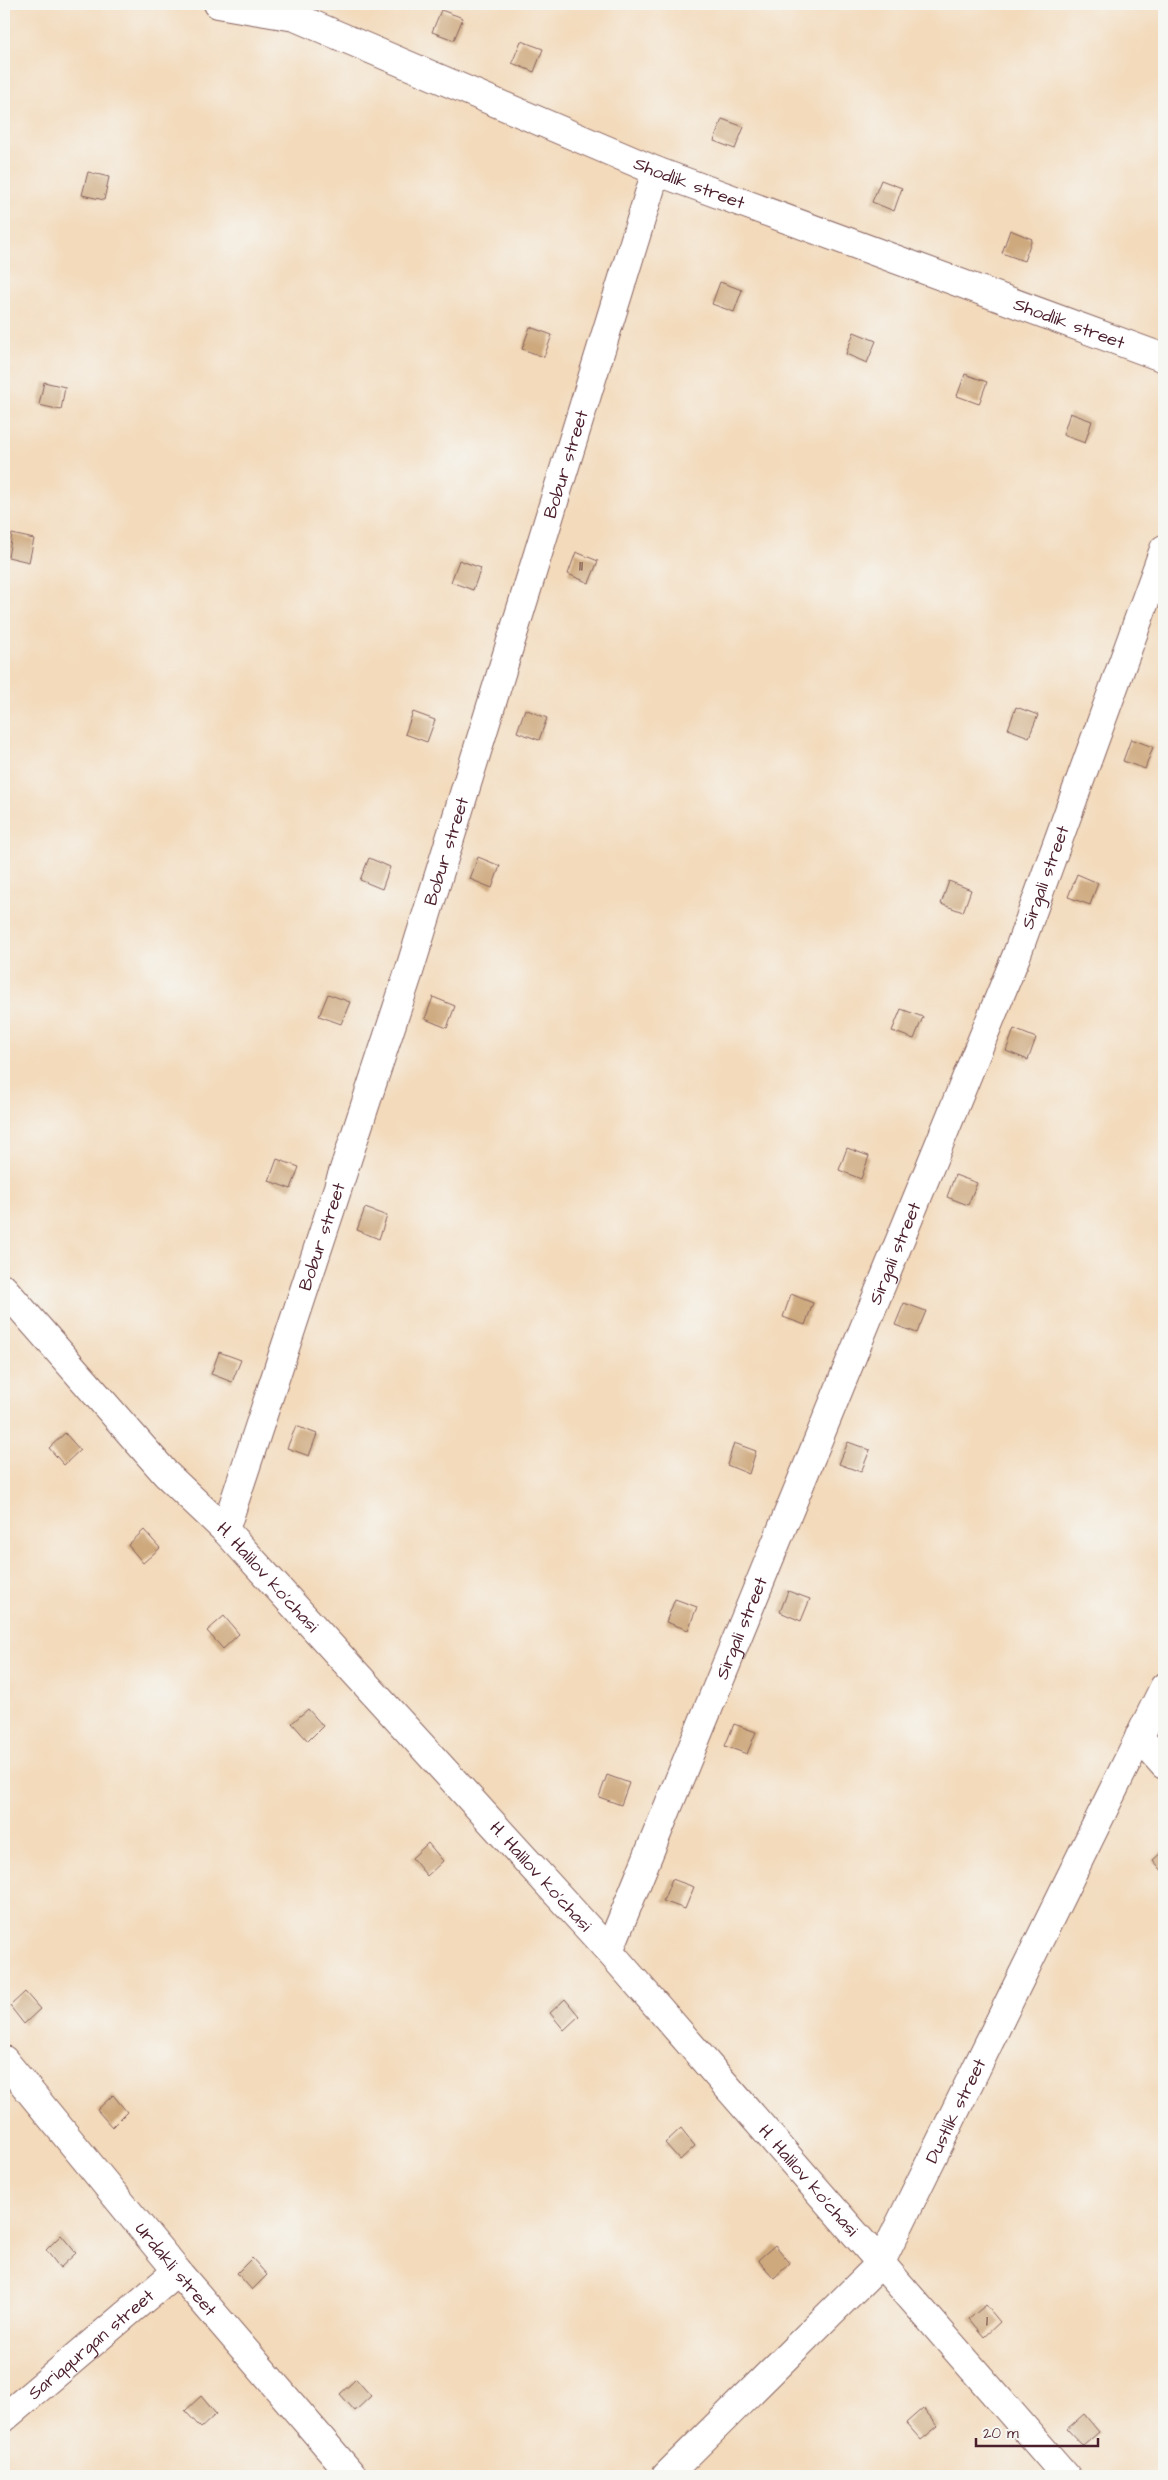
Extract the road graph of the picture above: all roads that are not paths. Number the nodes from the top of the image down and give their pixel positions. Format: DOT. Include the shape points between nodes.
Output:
graph roads {
  1 [pos="218,4"];
  2 [pos="656,171"];
  3 [pos="1164,358"];
  4 [pos="1164,549"];
  5 [pos="4,1289"];
  6 [pos="225,1530"];
  7 [pos="1164,1687"];
  8 [pos="1138,1737"];
  9 [pos="1164,1765"];
  10 [pos="610,1951"];
  11 [pos="4,2060"];
  12 [pos="880,2264"];
  13 [pos="177,2270"];
  14 [pos="4,2418"];
  15 [pos="353,2476"];
  16 [pos="666,2476"];
  17 [pos="1066,2476"];
  1 -- 2 [label="street, Shodlik street" via="295,17"];
  2 -- 3 [label="street, Shodlik street"];
  2 -- 6 [label="street, Bobur street" via="411,966"];
  4 -- 10 [label="street, Sirgali street" via="1017,954"];
  5 -- 6 [label="street, H. Halilov ko'chasi" via="166,1474"];
  6 -- 10 [label="street, H. Halilov ko'chasi"];
  7 -- 8 [label="street, Dustlik street"];
  8 -- 9 [label="street"];
  8 -- 12 [label="street, Dustlik street"];
  10 -- 12 [label="street, H. Halilov ko'chasi"];
  11 -- 13 [label="street, Urdakli street"];
  12 -- 16 [label="street, Dustlik street"];
  12 -- 17 [label="street, H. Halilov ko'chasi"];
  13 -- 14 [label="street, Sariqqurgan street"];
  13 -- 15 [label="street, Urdakli street"];
}
